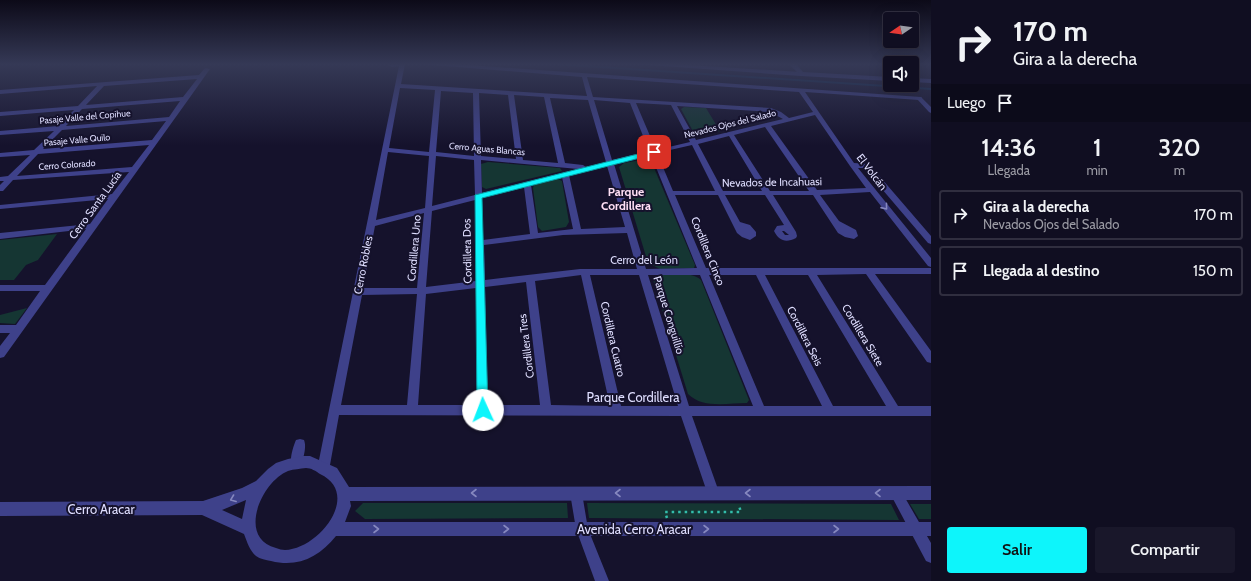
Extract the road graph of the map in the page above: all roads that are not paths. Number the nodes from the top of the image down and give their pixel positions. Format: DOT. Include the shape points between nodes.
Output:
graph roads {
  1 [pos="13,91"];
  2 [pos="96,91"];
  3 [pos="192,91"];
  4 [pos="397,91"];
  5 [pos="438,91"];
  6 [pos="476,91"];
  7 [pos="478,91"];
  8 [pos="588,91"];
  9 [pos="801,91"];
  10 [pos="828,91"];
  11 [pos="0,92"];
  12 [pos="511,93"];
  13 [pos="547,96"];
  14 [pos="590,98"];
  15 [pos="919,98"];
  16 [pos="931,98"];
  17 [pos="186,99"];
  18 [pos="632,101"];
  19 [pos="673,104"];
  20 [pos="80,108"];
  21 [pos="931,111"];
  22 [pos="816,113"];
  23 [pos="0,114"];
  24 [pos="171,119"];
  25 [pos="787,119"];
  26 [pos="766,124"];
  27 [pos="59,129"];
  28 [pos="0,133"];
  29 [pos="730,133"];
  30 [pos="155,142"];
  31 [pos="693,142"];
  32 [pos="385,150"];
  33 [pos="36,152"];
  34 [pos="654,152"];
  35 [pos="433,154"];
  36 [pos="0,155"];
  37 [pos="477,158"];
  38 [pos="520,161"];
  39 [pos="610,163"];
  40 [pos="562,165"];
  41 [pos="852,165"];
  42 [pos="135,169"];
  43 [pos="586,169"];
  44 [pos="565,174"];
  45 [pos="10,178"];
  46 [pos="0,179"];
  47 [pos="527,184"];
  48 [pos="0,189"];
  49 [pos="871,190"];
  50 [pos="672,193"];
  51 [pos="720,193"];
  52 [pos="768,193"];
  53 [pos="814,193"];
  54 [pos="115,196"];
  55 [pos="478,197"];
  56 [pos="0,207"];
  57 [pos="429,209"];
  58 [pos="836,223"];
  59 [pos="371,224"];
  60 [pos="737,224"];
  61 [pos="93,226"];
  62 [pos="631,230"];
  63 [pos="577,231"];
  64 [pos="792,232"];
  65 [pos="0,236"];
  66 [pos="534,236"];
  67 [pos="931,241"];
  68 [pos="479,243"];
  69 [pos="931,264"];
  70 [pos="759,271"];
  71 [pos="810,271"];
  72 [pos="868,271"];
  73 [pos="931,271"];
  74 [pos="585,272"];
  75 [pos="644,272"];
  76 [pos="703,272"];
  77 [pos="530,278"];
  78 [pos="480,284"];
  79 [pos="0,288"];
  80 [pos="48,288"];
  81 [pos="422,291"];
  82 [pos="358,292"];
  83 [pos="0,329"];
  84 [pos="18,329"];
  85 [pos="0,354"];
  86 [pos="931,359"];
  87 [pos="334,410"];
  88 [pos="412,410"];
  89 [pos="483,410"];
  90 [pos="546,411"];
  91 [pos="617,411"];
  92 [pos="685,411"];
  93 [pos="762,411"];
  94 [pos="830,411"];
  95 [pos="895,411"];
  96 [pos="931,411"];
  97 [pos="300,444"];
  98 [pos="296,463"];
  99 [pos="324,465"];
  100 [pos="262,485"];
  101 [pos="713,492"];
  102 [pos="576,493"];
  103 [pos="896,493"];
  104 [pos="931,493"];
  105 [pos="344,494"];
  106 [pos="203,508"];
  107 [pos="0,509"];
  108 [pos="582,528"];
  109 [pos="336,529"];
  110 [pos="916,529"];
  111 [pos="931,529"];
  112 [pos="250,530"];
  113 [pos="931,556"];
  114 [pos="602,581"];
  1 -- 11 [label="street"];
  2 -- 20 [label="street"];
  3 -- 17 [label="street, Cerro Santa Lucía"];
  4 -- 32 [label="street, Cerro Robles"];
  5 -- 35 [label="street, Cordillera Uno"];
  6 -- 37 [label="street, Cordillera Dos"];
  7 -- 12 [label="street"];
  8 -- 14 [label="street, Parque Conguillío"];
  9 -- 22 [label="street, El Volcán"];
  10 -- 15 [label="street"];
  12 -- 13 [label="street"];
  12 -- 38 [label="street"];
  13 -- 14 [label="street"];
  13 -- 40 [label="street"];
  14 -- 18 [label="street"];
  14 -- 39 [label="street, Parque Conguillío"];
  15 -- 16 [label="street"];
  15 -- 21 [label="street"];
  17 -- 20 [label="street"];
  17 -- 24 [label="street, Cerro Santa Lucía"];
  18 -- 19 [label="street"];
  18 -- 34 [label="street, Cordillera Cinco"];
  19 -- 25 [label="street" via="771,110"];
  19 -- 31 [label="street"];
  20 -- 23 [label="street"];
  20 -- 27 [label="street"];
  22 -- 25 [label="street, Nevados Ojos del Salado"];
  22 -- 41 [label="street, El Volcán"];
  24 -- 27 [label="street, Pasaje Valle del Copihue"];
  24 -- 30 [label="street, Cerro Santa Lucía"];
  25 -- 26 [label="street, Nevados Ojos del Salado"];
  26 -- 29 [label="street, Nevados Ojos del Salado"];
  26 -- 53 [label="street"];
  27 -- 28 [label="street, Pasaje Valle del Copihue"];
  27 -- 33 [label="street"];
  29 -- 31 [label="street, Nevados Ojos del Salado"];
  29 -- 52 [label="street"];
  30 -- 33 [label="street, Pasaje Valle Quilo"];
  30 -- 42 [label="street, Cerro Santa Lucía"];
  31 -- 34 [label="street, Nevados Ojos del Salado"];
  31 -- 51 [label="street"];
  32 -- 35 [label="street, Cerro Aguas Blancas"];
  32 -- 59 [label="street, Cerro Robles"];
  33 -- 36 [label="street, Pasaje Valle Quilo"];
  33 -- 45 [label="street"];
  34 -- 39 [label="street, Nevados Ojos del Salado"];
  34 -- 50 [label="street, Cordillera Cinco"];
  35 -- 37 [label="street, Cerro Aguas Blancas"];
  35 -- 57 [label="street, Cordillera Uno"];
  37 -- 38 [label="street, Cerro Aguas Blancas"];
  37 -- 55 [label="street, Cordillera Dos"];
  38 -- 40 [label="street, Cerro Aguas Blancas"];
  39 -- 43 [label="street, Nevados Ojos del Salado"];
  39 -- 62 [label="street, Parque Conguillío"];
  40 -- 43 [label="street, Cerro Aguas Blancas"];
  41 -- 49 [label="street, El Volcán"];
  41 -- 67 [label="street, El Volcán" via="866,166"];
  42 -- 45 [label="street, Cerro Colorado"];
  42 -- 54 [label="street, Cerro Santa Lucía"];
  43 -- 44 [label="street, Nevados Ojos del Salado"];
  44 -- 47 [label="street, Nevados Ojos del Salado"];
  44 -- 63 [label="street"];
  45 -- 46 [label="street, Cerro Colorado"];
  45 -- 48 [label="street"];
  47 -- 55 [label="street, Nevados Ojos del Salado"];
  47 -- 66 [label="street"];
  49 -- 53 [label="street, Nevados de Incahuasi"];
  49 -- 69 [label="street, El Volcán, one-way"];
  50 -- 51 [label="street, Nevados de Incahuasi"];
  50 -- 76 [label="street, Cordillera Cinco"];
  51 -- 52 [label="street, Nevados de Incahuasi"];
  51 -- 60 [label="street"];
  52 -- 53 [label="street, Nevados de Incahuasi"];
  52 -- 64 [label="street"];
  53 -- 58 [label="street"];
  54 -- 56 [label="street"];
  54 -- 61 [label="street, Cerro Santa Lucía"];
  55 -- 57 [label="street, Nevados Ojos del Salado"];
  55 -- 68 [label="street, Cordillera Dos"];
  57 -- 59 [label="street, Nevados Ojos del Salado"];
  57 -- 81 [label="street, Cordillera Uno"];
  59 -- 82 [label="street, Cerro Robles"];
  61 -- 65 [label="street"];
  61 -- 80 [label="street, Cerro Santa Lucía"];
  62 -- 63 [label="street"];
  62 -- 75 [label="street, Parque Conguillío"];
  63 -- 66 [label="street"];
  66 -- 68 [label="street"];
  68 -- 78 [label="street, Cordillera Dos"];
  70 -- 71 [label="street, Cerro del León"];
  70 -- 76 [label="street, Cerro del León"];
  70 -- 94 [label="street, Cordillera Seis"];
  71 -- 72 [label="street, Cerro del León"];
  71 -- 95 [label="street, Cordillera Siete"];
  72 -- 73 [label="street, Cerro del León"];
  72 -- 86 [label="street"];
  74 -- 75 [label="street, Cerro del León"];
  74 -- 77 [label="street, Cerro del León"];
  74 -- 91 [label="street, Cordillera Cuatro"];
  75 -- 76 [label="street, Cerro del León"];
  75 -- 92 [label="street, Parque Conguillío"];
  76 -- 93 [label="street, Cordillera Cinco"];
  77 -- 78 [label="street, Cerro del León"];
  77 -- 90 [label="street, Cordillera Tres"];
  78 -- 81 [label="street, Cerro del León"];
  78 -- 89 [label="street, Cordillera Dos"];
  79 -- 80 [label="street"];
  80 -- 84 [label="street, Cerro Santa Lucía"];
  81 -- 82 [label="street, Cerro del León"];
  81 -- 88 [label="street, Cordillera Uno"];
  82 -- 87 [label="street, Cerro Robles"];
  83 -- 84 [label="street"];
  84 -- 85 [label="street, Cerro Santa Lucía"];
  87 -- 88 [label="street, Parque Cordillera"];
  87 -- 99 [label="street, Cerro Robles"];
  88 -- 89 [label="street, Parque Cordillera"];
  89 -- 90 [label="street, Parque Cordillera"];
  90 -- 91 [label="street, Parque Cordillera"];
  91 -- 92 [label="street, Parque Cordillera"];
  92 -- 93 [label="street, Parque Cordillera"];
  92 -- 101 [label="street, Parque Conguillío"];
  93 -- 94 [label="street, Parque Cordillera"];
  94 -- 95 [label="street, Parque Cordillera"];
  95 -- 96 [label="street, Parque Cordillera"];
  97 -- 98 [label="street"];
  98 -- 99 [label="street"];
  98 -- 100 [label="street" via="282,468"];
  99 -- 105 [label="street" via="334,472 342,484"];
  100 -- 106 [label="street, Cerro Aracar, one-way" via="240,496"];
  100 -- 112 [label="street" via="250,507"];
  101 -- 102 [label="street, one-way"];
  103 -- 101 [label="street, one-way"];
  102 -- 105 [label="street, one-way"];
  102 -- 108 [label="street"];
  103 -- 104 [label="street"];
  103 -- 110 [label="street"];
  105 -- 109 [label="street" via="343,513"];
  106 -- 107 [label="street, Cerro Aracar"];
  106 -- 112 [label="street, Cerro Aracar"];
  109 -- 108 [label="street, Avenida Cerro Aracar, one-way"];
  108 -- 110 [label="street, Avenida Cerro Aracar, one-way"];
  108 -- 114 [label="street"];
  109 -- 112 [label="street" via="325,543 309,554 292,559 275,558 262,551 252,539"];
  110 -- 111 [label="street, Avenida Cerro Aracar"];
  110 -- 113 [label="street"];
}
